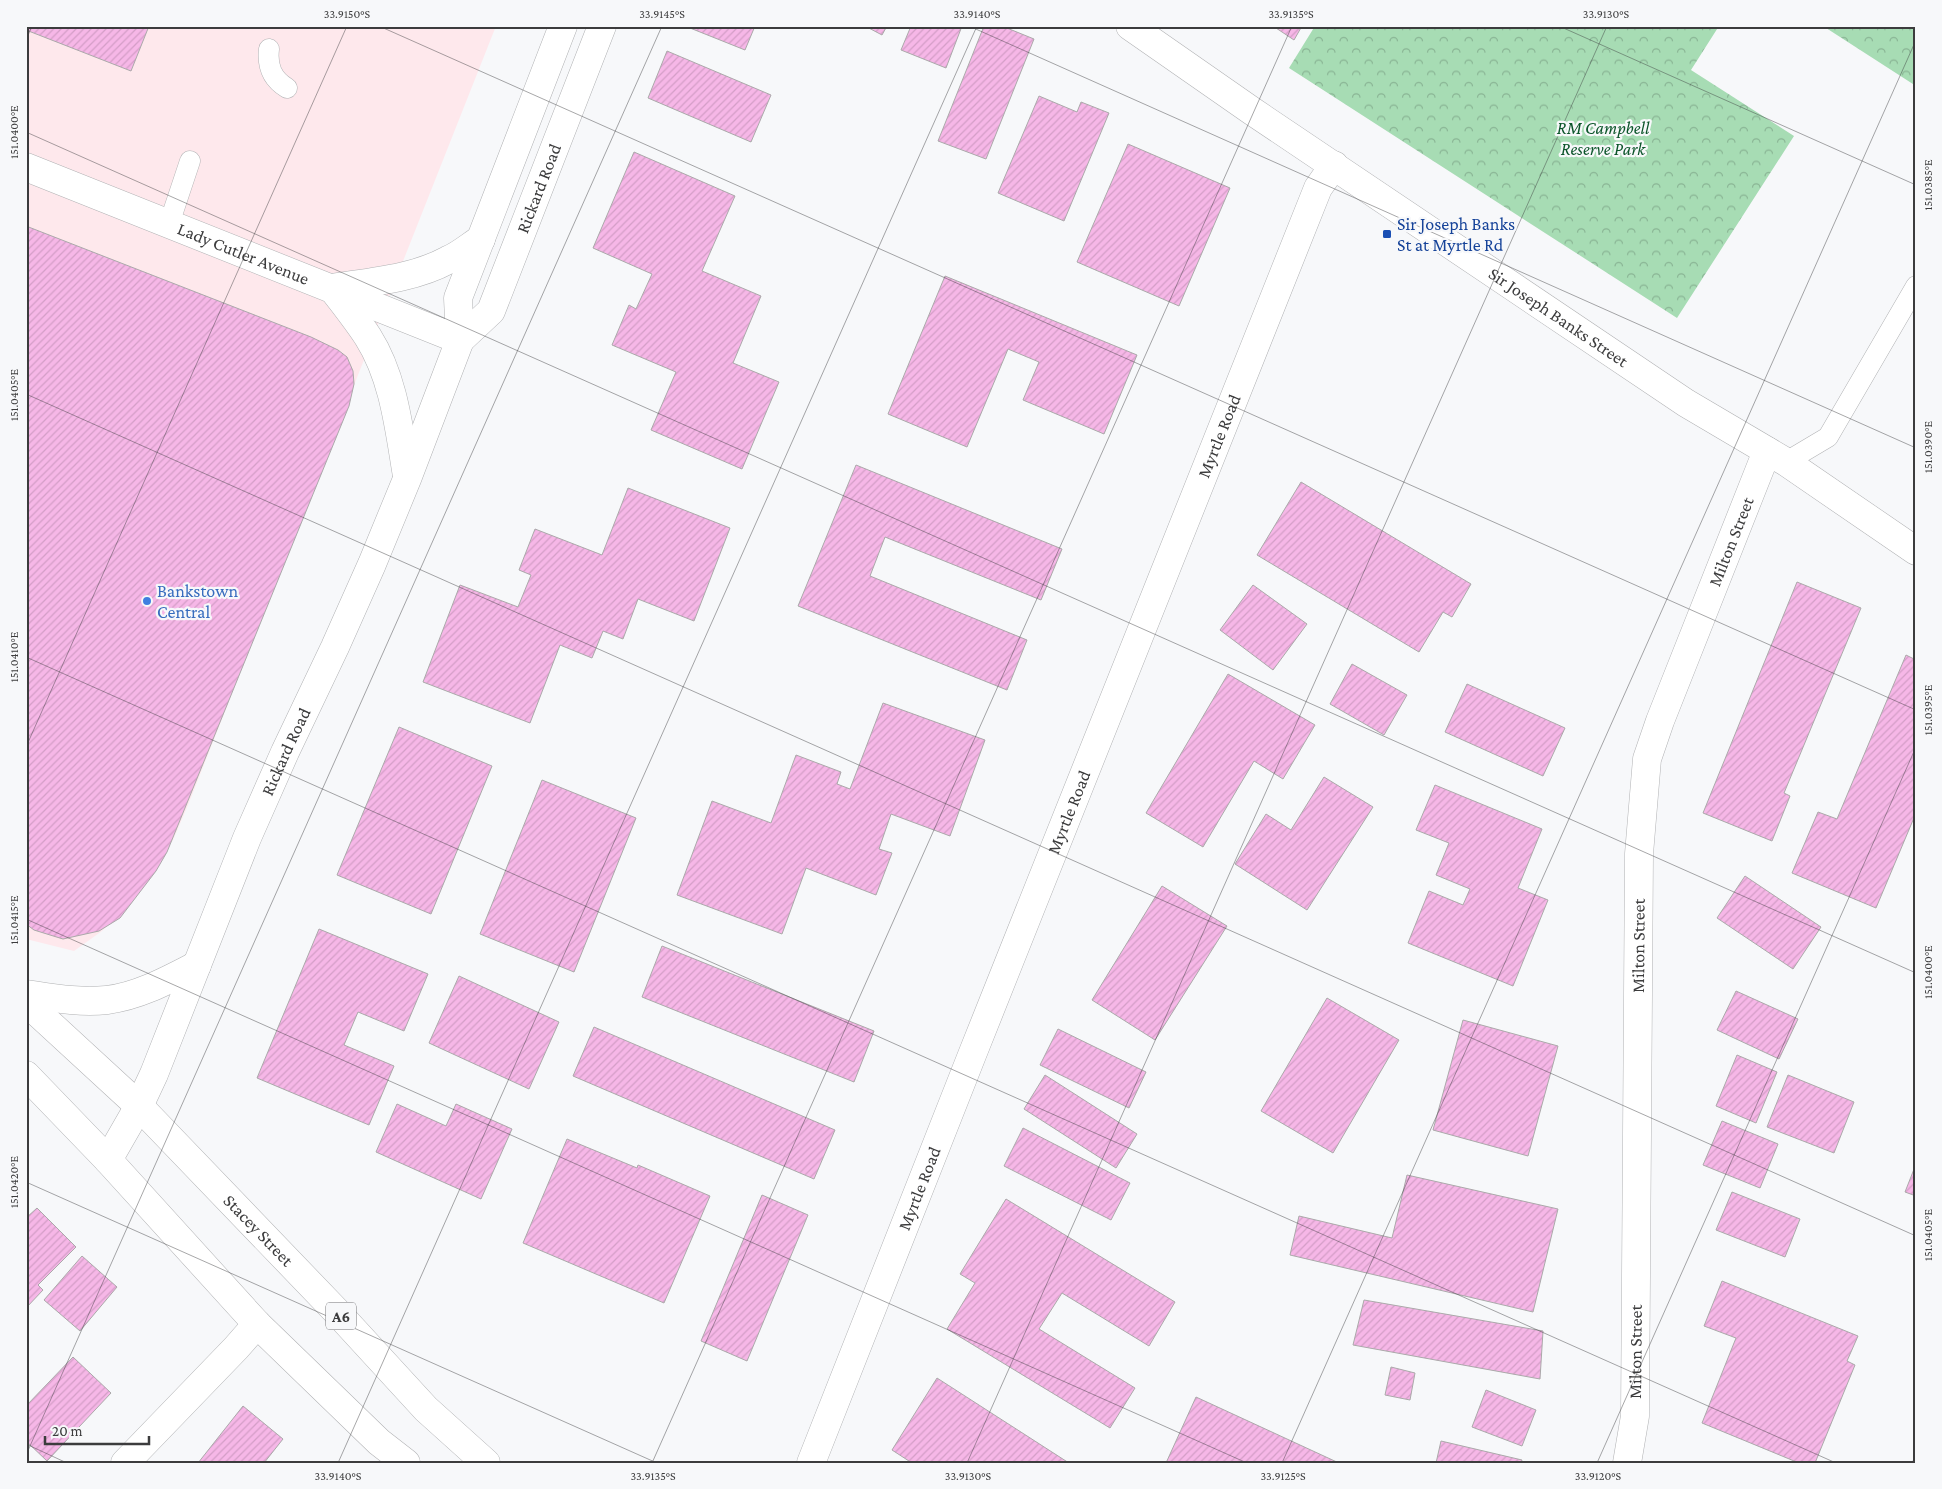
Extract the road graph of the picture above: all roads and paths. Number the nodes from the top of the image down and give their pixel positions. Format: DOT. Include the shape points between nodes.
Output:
graph roads {
  1 [pos="563,26"];
  2 [pos="602,26"];
  3 [pos="1130,26"];
  4 [pos="268,49"];
  5 [pos="287,88"];
  6 [pos="190,161"];
  7 [pos="1334,165"];
  8 [pos="26,167"];
  9 [pos="169,224"];
  10 [pos="481,239"];
  11 [pos="1916,286"];
  12 [pos="332,288"];
  13 [pos="460,340"];
  14 [pos="1776,456"];
  15 [pos="407,479"];
  16 [pos="1916,551"];
  17 [pos="197,965"];
  18 [pos="26,994"];
  19 [pos="26,1002"];
  20 [pos="26,1075"];
  21 [pos="139,1106"];
  22 [pos="108,1160"];
  23 [pos="257,1324"];
  24 [pos="125,1463"];
  25 [pos="406,1463"];
  26 [pos="486,1463"];
  27 [pos="811,1463"];
  28 [pos="1627,1463"];
  1 -- 10 [label="main road, Rickard Road"];
  2 -- 13 [label="main road, Rickard Road" via="491,311"];
  3 -- 7 [label="main road, Sir Joseph Banks Street"];
  4 -- 5 [label="lane" via="271,71"];
  6 -- 9 [label="lane"];
  7 -- 14 [label="main road, Sir Joseph Banks Street" via="1686,403"];
  7 -- 27 [label="main road, Myrtle Road" via="1318,188"];
  8 -- 9 [label="main road, Lady Cutler Avenue"];
  9 -- 12 [label="main road, Lady Cutler Avenue"];
  10 -- 12 [label="main road" via="448,260 420,271"];
  10 -- 13 [label="main road, Rickard Road" via="458,298"];
  11 -- 14 [label="lane" via="1828,437"];
  12 -- 13 [label="main road, Lady Cutler Avenue"];
  12 -- 15 [label="main road" via="369,338 384,369 396,409"];
  13 -- 15 [label="main road, Rickard Road"];
  14 -- 16 [label="main road, Sir Joseph Banks Street"];
  14 -- 28 [label="main road, Milton Street" via="1660,721 1647,759 1639,854 1635,1416"];
  15 -- 17 [label="main road, Rickard Road" via="343,631 247,838"];
  17 -- 18 [label="main road" via="135,994 107,1000 75,1001"];
  17 -- 21 [label="main road, Rickard Road"];
  19 -- 21 [label="main road, Stacey Street / A6"];
  20 -- 22 [label="main road"];
  21 -- 22 [label="main road, Rickard Road"];
  21 -- 26 [label="main road, Stacey Street / A6" via="426,1409"];
  22 -- 23 [label="main road"];
  23 -- 24 [label="main road"];
  23 -- 25 [label="main road"];
}
